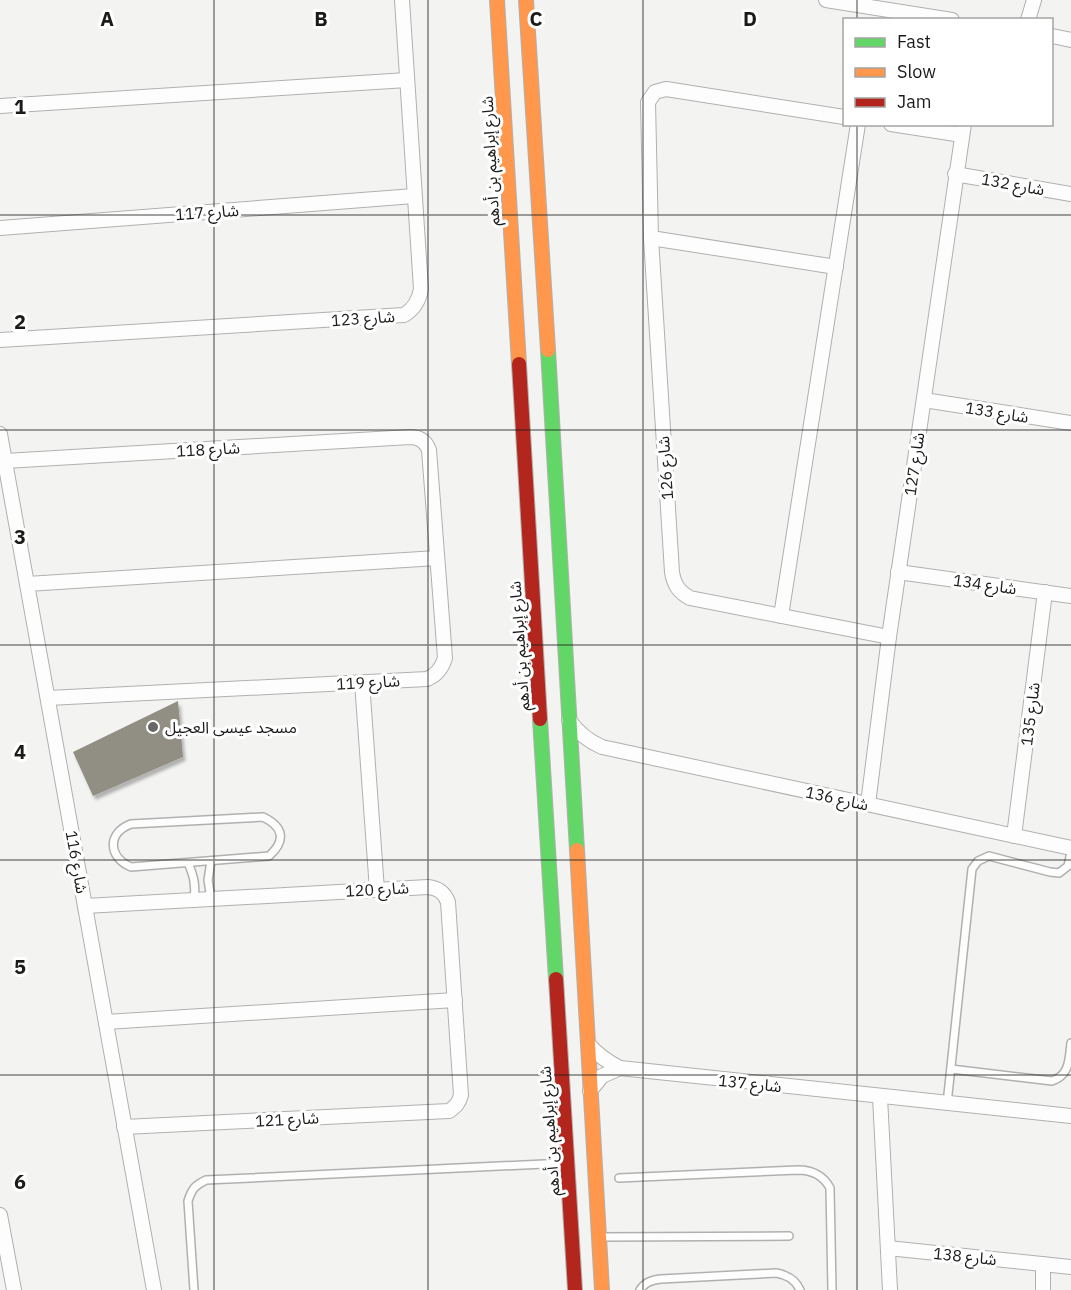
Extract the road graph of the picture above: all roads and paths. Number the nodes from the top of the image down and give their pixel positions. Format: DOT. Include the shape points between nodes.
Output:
graph roads {
  1 [pos="402,0"];
  2 [pos="497,0"];
  3 [pos="526,0"];
  4 [pos="826,0"];
  5 [pos="1034,0"];
  6 [pos="939,18"];
  7 [pos="1029,18"];
  8 [pos="1053,36"];
  9 [pos="1071,40"];
  10 [pos="407,80"];
  11 [pos="0,106"];
  12 [pos="843,117"];
  13 [pos="858,126"];
  14 [pos="915,126"];
  15 [pos="963,130"];
  16 [pos="955,174"];
  17 [pos="1071,194"];
  18 [pos="414,196"];
  19 [pos="0,228"];
  20 [pos="651,238"];
  21 [pos="836,267"];
  22 [pos="546,331"];
  23 [pos="526,338"];
  24 [pos="0,340"];
  25 [pos="549,374"];
  26 [pos="519,377"];
  27 [pos="924,400"];
  28 [pos="1071,423"];
  29 [pos="0,434"];
  30 [pos="410,437"];
  31 [pos="5,461"];
  32 [pos="437,558"];
  33 [pos="898,572"];
  34 [pos="27,584"];
  35 [pos="1045,592"];
  36 [pos="1071,596"];
  37 [pos="782,616"];
  38 [pos="889,638"];
  39 [pos="362,682"];
  40 [pos="48,698"];
  41 [pos="569,720"];
  42 [pos="602,747"];
  43 [pos="572,765"];
  44 [pos="868,804"];
  45 [pos="1014,836"];
  46 [pos="1071,850"];
  47 [pos="211,861"];
  48 [pos="188,863"];
  49 [pos="376,890"];
  50 [pos="212,899"];
  51 [pos="194,900"];
  52 [pos="85,906"];
  53 [pos="455,1000"];
  54 [pos="106,1022"];
  55 [pos="1071,1043"];
  56 [pos="588,1044"];
  57 [pos="620,1068"];
  58 [pos="951,1069"];
  59 [pos="590,1091"];
  60 [pos="880,1097"];
  61 [pos="947,1104"];
  62 [pos="449,1111"];
  63 [pos="1071,1116"];
  64 [pos="124,1127"];
  65 [pos="567,1163"];
  66 [pos="619,1178"];
  67 [pos="0,1215"];
  68 [pos="789,1236"];
  69 [pos="598,1237"];
  70 [pos="888,1248"];
  71 [pos="1042,1264"];
  72 [pos="1071,1267"];
  73 [pos="14,1290"];
  74 [pos="154,1290"];
  75 [pos="194,1290"];
  76 [pos="575,1290"];
  77 [pos="602,1290"];
  78 [pos="640,1290"];
  79 [pos="800,1290"];
  80 [pos="832,1290"];
  81 [pos="890,1290"];
  82 [pos="1043,1290"];
  1 -- 10 [label="street, شارع 123"];
  2 -- 23 [label="street, شارع إبراهيم بن أدهم"];
  3 -- 22 [label="street"];
  4 -- 6 [label="street"];
  5 -- 7 [label="street"];
  8 -- 9 [label="street"];
  10 -- 11 [label="street"];
  10 -- 18 [label="street, شارع 123"];
  12 -- 20 [label="street, شارع 126" via="666,89 655,92 647,108"];
  13 -- 21 [label="street"];
  14 -- 15 [label="street"];
  15 -- 16 [label="street, شارع 127"];
  16 -- 17 [label="street, شارع 132"];
  16 -- 27 [label="street, شارع 127"];
  18 -- 19 [label="street, شارع 117"];
  18 -- 24 [label="street, شارع 123" via="421,290 416,305 404,315"];
  20 -- 21 [label="street"];
  20 -- 37 [label="street, شارع 126" via="673,580 682,594 690,598"];
  21 -- 37 [label="street"];
  22 -- 23 [label="street" via="539,338"];
  22 -- 25 [label="street"];
  23 -- 26 [label="street, شارع إبراهيم بن أدهم"];
  25 -- 26 [label="street" via="533,366 523,370"];
  25 -- 41 [label="street"];
  26 -- 65 [label="street, شارع إبراهيم بن أدهم"];
  27 -- 28 [label="street, شارع 133"];
  27 -- 33 [label="street, شارع 127"];
  29 -- 31 [label="street, شارع 116"];
  30 -- 31 [label="street, شارع 118"];
  30 -- 32 [label="street, شارع 119" via="423,441 429,450"];
  31 -- 34 [label="street, شارع 116"];
  32 -- 34 [label="street"];
  32 -- 39 [label="street, شارع 119" via="445,658 441,667 426,679"];
  33 -- 35 [label="street, شارع 134"];
  33 -- 38 [label="street, شارع 127"];
  34 -- 40 [label="street, شارع 116"];
  35 -- 36 [label="street, شارع 134"];
  35 -- 45 [label="street, شارع 135"];
  37 -- 38 [label="street, شارع 126"];
  38 -- 44 [label="street, شارع 127"];
  39 -- 40 [label="street, شارع 119"];
  39 -- 49 [label="street"];
  40 -- 52 [label="street, شارع 116"];
  41 -- 42 [label="street, شارع 136" via="586,739"];
  41 -- 43 [label="street"];
  42 -- 43 [label="street" via="581,754"];
  42 -- 44 [label="street, شارع 136"];
  43 -- 56 [label="street"];
  44 -- 45 [label="street, شارع 136"];
  45 -- 46 [label="street, شارع 136"];
  46 -- 58 [label="lane" via="1068,866 1059,873 989,856 972,869"];
  47 -- 48 [label="lane"];
  47 -- 48 [label="lane" via="269,856 277,849 279,830 273,821 263,817 140,823 123,827 114,841 117,858 131,867"];
  47 -- 50 [label="lane" via="208,880"];
  48 -- 51 [label="lane" via="195,881"];
  49 -- 50 [label="street, شارع 120"];
  49 -- 53 [label="street, شارع 120" via="428,886 443,893 449,907"];
  50 -- 51 [label="street, شارع 120"];
  51 -- 52 [label="street, شارع 120"];
  52 -- 54 [label="street, شارع 116"];
  53 -- 54 [label="street"];
  53 -- 62 [label="street, شارع 120" via="461,1095"];
  54 -- 64 [label="street, شارع 116"];
  55 -- 58 [label="lane" via="1066,1072 1052,1081"];
  56 -- 57 [label="street, شارع 137"];
  56 -- 59 [label="street"];
  57 -- 59 [label="street" via="603,1076"];
  57 -- 60 [label="street, شارع 137"];
  58 -- 61 [label="lane"];
  59 -- 69 [label="street"];
  60 -- 61 [label="street, شارع 137"];
  60 -- 70 [label="street"];
  61 -- 63 [label="street, شارع 137"];
  62 -- 64 [label="street, شارع 121"];
  64 -- 74 [label="street, شارع 116"];
  65 -- 75 [label="lane" via="206,1180 196,1185 188,1201"];
  65 -- 76 [label="street, شارع إبراهيم بن أدهم"];
  66 -- 80 [label="lane" via="798,1170 818,1174 830,1188"];
  67 -- 73 [label="street"];
  68 -- 69 [label="lane"];
  69 -- 77 [label="street"];
  70 -- 71 [label="street, شارع 138"];
  70 -- 81 [label="street"];
  71 -- 72 [label="street, شارع 138"];
  71 -- 82 [label="street"];
  78 -- 79 [label="lane" via="651,1280 776,1273 792,1279"];
}
